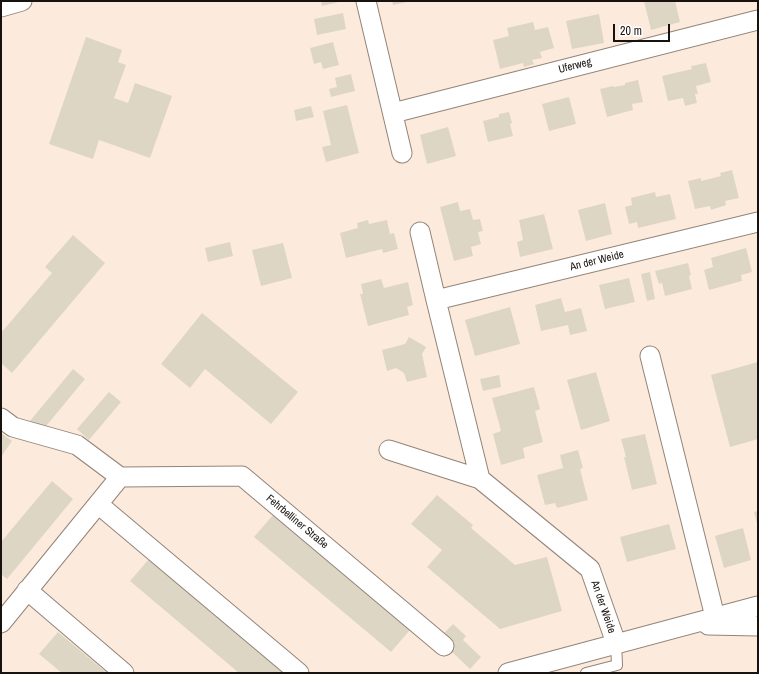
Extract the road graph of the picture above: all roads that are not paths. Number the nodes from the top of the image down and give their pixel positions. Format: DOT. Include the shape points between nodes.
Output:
graph roads {
  1 [pos="22,1"];
  2 [pos="366,1"];
  3 [pos="1,7"];
  4 [pos="758,20"];
  5 [pos="393,113"];
  6 [pos="402,153"];
  7 [pos="758,222"];
  8 [pos="420,232"];
  9 [pos="436,300"];
  10 [pos="650,356"];
  11 [pos="1,418"];
  12 [pos="390,450"];
  13 [pos="120,477"];
  14 [pos="480,479"];
  15 [pos="98,504"];
  16 [pos="27,590"];
  17 [pos="758,606"];
  18 [pos="715,617"];
  19 [pos="1,623"];
  20 [pos="689,624"];
  21 [pos="758,626"];
  22 [pos="616,643"];
  23 [pos="444,646"];
  24 [pos="124,673"];
  25 [pos="299,673"];
  26 [pos="508,673"];
  27 [pos="586,673"];
  1 -- 3 [label="street"];
  2 -- 5 [label="street"];
  4 -- 5 [label="street, Uferweg"];
  5 -- 6 [label="street"];
  7 -- 9 [label="street, An der Weide"];
  8 -- 9 [label="street"];
  9 -- 14 [label="street"];
  10 -- 18 [label="street"];
  11 -- 13 [label="street" via="13,427 77,445"];
  12 -- 14 [label="street, An der Weide"];
  13 -- 15 [label="street"];
  13 -- 23 [label="street, Fehrbelliner Straße" via="242,476"];
  14 -- 22 [label="street, An der Weide" via="590,569"];
  15 -- 16 [label="street"];
  15 -- 25 [label="street"];
  16 -- 19 [label="street"];
  16 -- 24 [label="street"];
  17 -- 18 [label="street"];
  18 -- 20 [label="street"];
  20 -- 21 [label="street"];
  20 -- 22 [label="street"];
  22 -- 26 [label="street"];
  22 -- 27 [label="lane" via="617,665"];
}
